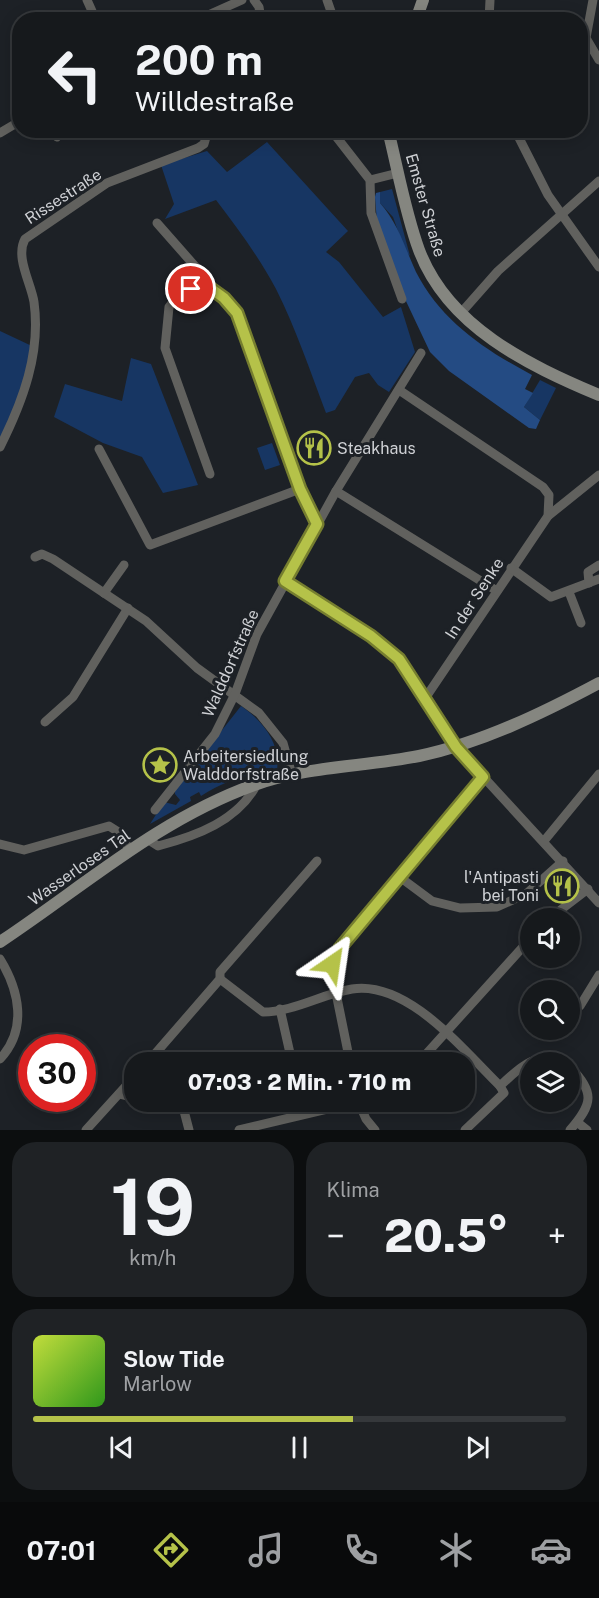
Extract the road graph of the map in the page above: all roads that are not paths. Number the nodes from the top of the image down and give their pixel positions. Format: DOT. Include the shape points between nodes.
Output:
graph roads {
  1 [pos="242,0"];
  2 [pos="593,0"];
  3 [pos="215,12"];
  4 [pos="588,27"];
  5 [pos="588,41"];
  6 [pos="599,60"];
  7 [pos="206,138"];
  8 [pos="337,138"];
  9 [pos="390,138"];
  10 [pos="519,138"];
  11 [pos="399,173"];
  12 [pos="370,180"];
  13 [pos="599,181"];
  14 [pos="561,215"];
  15 [pos="157,222"];
  16 [pos="599,267"];
  17 [pos="206,285"];
  18 [pos="402,299"];
  19 [pos="460,314"];
  20 [pos="420,352"];
  21 [pos="399,390"];
  22 [pos="599,395"];
  23 [pos="0,447"];
  24 [pos="99,448"];
  25 [pos="210,474"];
  26 [pos="599,475"];
  27 [pos="300,489"];
  28 [pos="336,491"];
  29 [pos="548,516"];
  30 [pos="317,524"];
  31 [pos="35,557"];
  32 [pos="124,565"];
  33 [pos="599,565"];
  34 [pos="511,568"];
  35 [pos="596,580"];
  36 [pos="285,581"];
  37 [pos="497,591"];
  38 [pos="569,592"];
  39 [pos="104,593"];
  40 [pos="128,608"];
  41 [pos="581,623"];
  42 [pos="599,683"];
  43 [pos="235,694"];
  44 [pos="426,698"];
  45 [pos="45,722"];
  46 [pos="456,747"];
  47 [pos="599,774"];
  48 [pos="292,775"];
  49 [pos="483,777"];
  50 [pos="257,784"];
  51 [pos="168,794"];
  52 [pos="177,800"];
  53 [pos="155,810"];
  54 [pos="147,839"];
  55 [pos="544,841"];
  56 [pos="0,844"];
  57 [pos="130,851"];
  58 [pos="317,861"];
  59 [pos="563,861"];
  60 [pos="400,878"];
  61 [pos="588,889"];
  62 [pos="599,903"];
  63 [pos="563,908"];
  64 [pos="0,942"];
  65 [pos="520,950"];
  66 [pos="0,959"];
  67 [pos="599,975"];
  68 [pos="220,979"];
  69 [pos="336,993"];
  70 [pos="580,1006"];
  71 [pos="280,1009"];
  72 [pos="446,1034"];
  73 [pos="157,1052"];
  74 [pos="290,1052"];
  75 [pos="349,1052"];
  76 [pos="429,1052"];
  77 [pos="0,1059"];
  78 [pos="520,1068"];
  79 [pos="580,1077"];
  80 [pos="500,1086"];
  81 [pos="124,1088"];
  82 [pos="119,1094"];
  83 [pos="124,1095"];
  84 [pos="184,1112"];
  85 [pos="313,1112"];
  86 [pos="363,1112"];
  87 [pos="577,1122"];
  88 [pos="86,1130"];
  89 [pos="189,1130"];
  90 [pos="239,1130"];
  91 [pos="375,1130"];
  92 [pos="465,1130"];
  93 [pos="570,1130"];
  94 [pos="587,1130"];
  1 -- 3 [label="street"];
  2 -- 4 [label="street"];
  5 -- 6 [label="street"];
  7 -- 23 [label="street, Rissestraße" via="198,148 107,183 25,239 22,254 37,332 17,412"];
  8 -- 12 [label="street"];
  9 -- 11 [label="main road, Emster Straße"];
  10 -- 14 [label="street" via="536,176"];
  11 -- 12 [label="street"];
  11 -- 19 [label="main road, Emster Straße" via="423,261 434,283"];
  12 -- 18 [label="street" via="371,213"];
  13 -- 14 [label="street"];
  14 -- 16 [label="street"];
  14 -- 19 [label="street" via="498,271"];
  15 -- 17 [label="street" via="201,273"];
  17 -- 25 [label="street" via="191,289 169,307 165,348"];
  17 -- 27 [label="street" via="237,313"];
  19 -- 22 [label="main road, Emster Straße" via="516,355"];
  20 -- 21 [label="street, Walddorfstraße"];
  21 -- 28 [label="street, Walddorfstraße"];
  21 -- 29 [label="street" via="543,487 549,495"];
  24 -- 27 [label="street" via="150,545"];
  26 -- 29 [label="street, In der Senke"];
  27 -- 30 [label="street"];
  28 -- 30 [label="street, Walddorfstraße"];
  28 -- 37 [label="street"];
  29 -- 34 [label="street, In der Senke"];
  30 -- 36 [label="street, Walddorfstraße"];
  31 -- 39 [label="street" via="42,554 52,559"];
  32 -- 39 [label="street"];
  33 -- 35 [label="street" via="588,572"];
  34 -- 37 [label="street, In der Senke"];
  34 -- 38 [label="street" via="548,596"];
  35 -- 38 [label="street"];
  36 -- 43 [label="street, Walddorfstraße" via="257,634"];
  36 -- 44 [label="street" via="371,636 399,659"];
  37 -- 44 [label="street, In der Senke"];
  38 -- 41 [label="street"];
  39 -- 40 [label="street"];
  40 -- 43 [label="street" via="197,668"];
  40 -- 45 [label="street" via="73,697"];
  42 -- 46 [label="main road, Wasserloses Tal"];
  43 -- 48 [label="street" via="275,730"];
  43 -- 51 [label="street, Walddorfstraße" via="215,734"];
  44 -- 46 [label="street"];
  46 -- 48 [label="main road, Wasserloses Tal" via="393,761"];
  46 -- 49 [label="street"];
  47 -- 55 [label="street"];
  48 -- 50 [label="main road, Wasserloses Tal"];
  49 -- 55 [label="street"];
  49 -- 60 [label="street"];
  50 -- 54 [label="main road, Wasserloses Tal" via="218,799"];
  50 -- 54 [label="street, Wasserloses Tal" via="248,801 206,830 158,846"];
  51 -- 52 [label="street"];
  51 -- 53 [label="street, Walddorfstraße"];
  54 -- 57 [label="main road, Wasserloses Tal"];
  55 -- 59 [label="street"];
  56 -- 57 [label="street" via="24,849 109,826 120,833"];
  57 -- 64 [label="main road, Wasserloses Tal"];
  58 -- 68 [label="street" via="220,972"];
  59 -- 60 [label="street" via="526,894 497,907 460,908 432,901"];
  59 -- 61 [label="street"];
  60 -- 69 [label="street" via="334,958"];
  61 -- 62 [label="street"];
  61 -- 63 [label="street"];
  65 -- 72 [label="street"];
  66 -- 77 [label="street" via="18,1003 15,1036"];
  67 -- 70 [label="street"];
  68 -- 71 [label="street" via="263,1012"];
  68 -- 73 [label="street"];
  69 -- 71 [label="street"];
  69 -- 72 [label="street" via="370,989 410,1002"];
  69 -- 75 [label="street"];
  71 -- 74 [label="street"];
  72 -- 76 [label="street"];
  72 -- 80 [label="street"];
  78 -- 80 [label="street"];
  79 -- 87 [label="street" via="588,1096 586,1110"];
  80 -- 92 [label="street" via="504,1093"];
  81 -- 82 [label="street"];
  82 -- 83 [label="street"];
  82 -- 88 [label="street"];
  84 -- 89 [label="street"];
  85 -- 90 [label="street"];
  86 -- 91 [label="street"];
  87 -- 93 [label="street"];
  87 -- 94 [label="street"];
}
